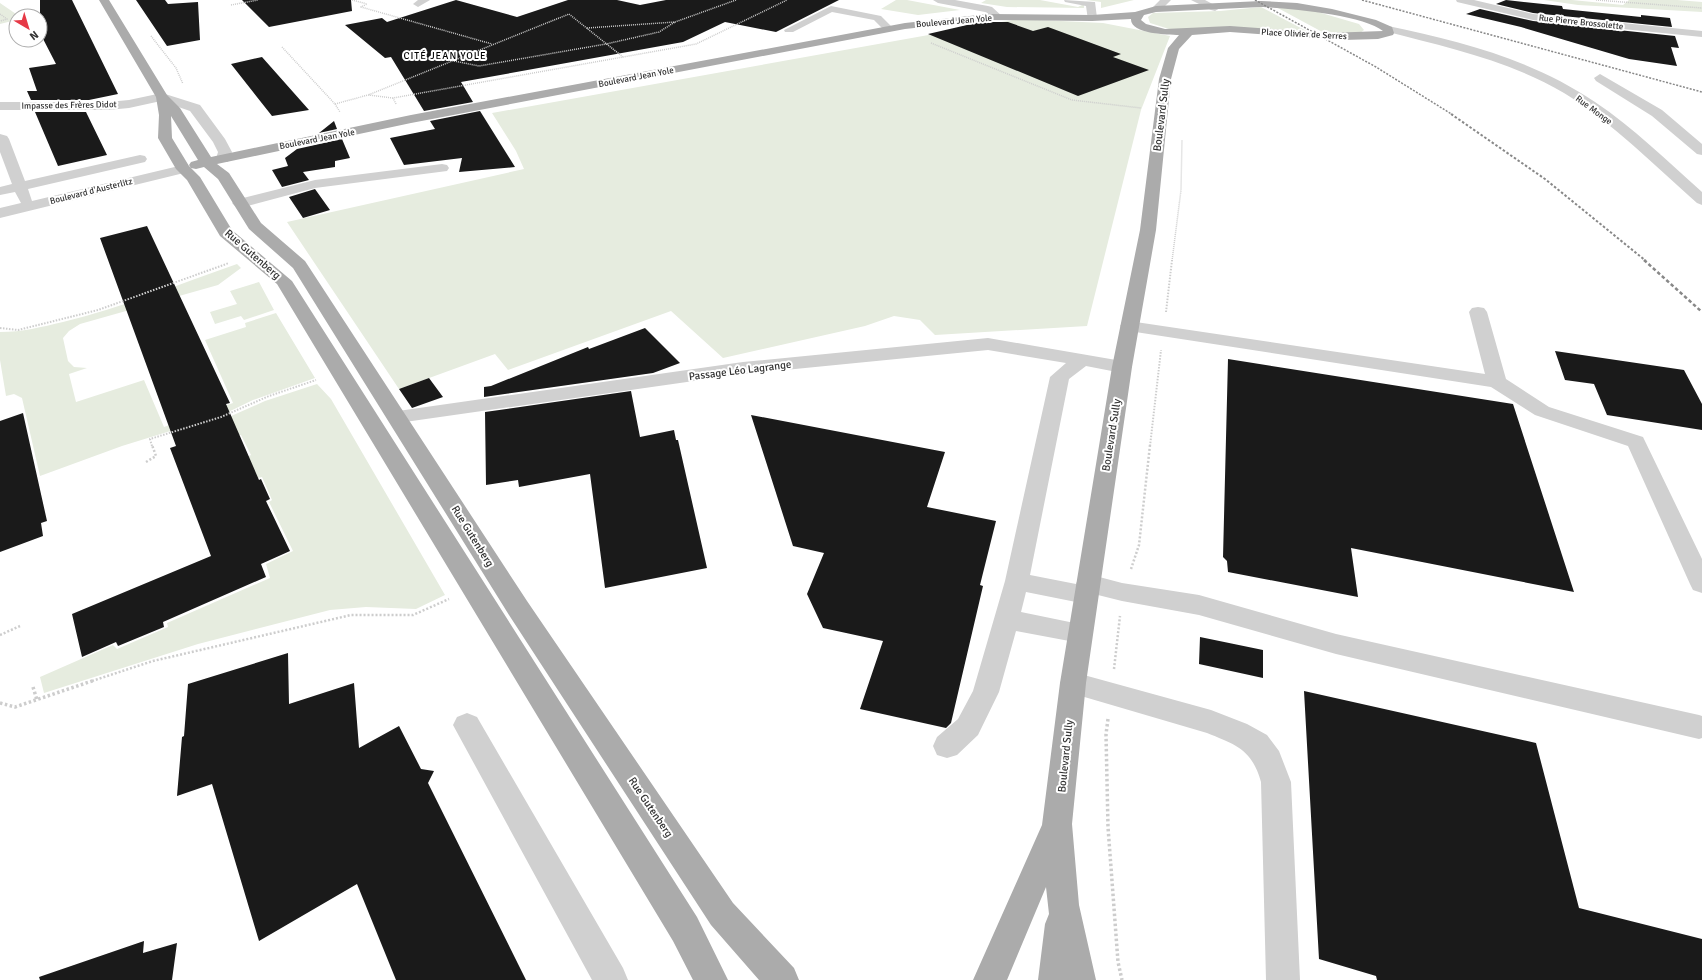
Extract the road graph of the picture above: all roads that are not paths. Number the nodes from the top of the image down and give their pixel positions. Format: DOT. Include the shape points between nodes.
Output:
graph roads {
  1 [pos="104,0"];
  2 [pos="938,0"];
  3 [pos="1069,0"];
  4 [pos="1166,0"];
  5 [pos="1196,0"];
  6 [pos="1277,0"];
  7 [pos="1308,0"];
  8 [pos="1461,0"];
  9 [pos="1261,4"];
  10 [pos="1215,8"];
  11 [pos="1156,9"];
  12 [pos="1329,11"];
  13 [pos="998,17"];
  14 [pos="1092,18"];
  15 [pos="1138,20"];
  16 [pos="890,29"];
  17 [pos="1153,29"];
  18 [pos="1388,29"];
  19 [pos="789,30"];
  20 [pos="1188,32"];
  21 [pos="1702,34"];
  22 [pos="1342,37"];
  23 [pos="1174,48"];
  24 [pos="1469,49"];
  25 [pos="1600,78"];
  26 [pos="162,97"];
  27 [pos="0,106"];
  28 [pos="0,138"];
  29 [pos="1702,151"];
  30 [pos="140,159"];
  31 [pos="223,159"];
  32 [pos="207,163"];
  33 [pos="442,168"];
  34 [pos="183,169"];
  35 [pos="20,187"];
  36 [pos="0,191"];
  37 [pos="1702,200"];
  38 [pos="240,203"];
  39 [pos="28,207"];
  40 [pos="0,213"];
  41 [pos="1478,312"];
  42 [pos="1130,326"];
  43 [pos="1082,360"];
  44 [pos="1122,367"];
  45 [pos="1497,382"];
  46 [pos="398,418"];
  47 [pos="1016,581"];
  48 [pos="1702,584"];
  49 [pos="1087,589"];
  50 [pos="1006,619"];
  51 [pos="1080,634"];
  52 [pos="1073,683"];
  53 [pos="467,725"];
  54 [pos="1699,727"];
  55 [pos="947,746"];
  56 [pos="1057,824"];
  57 [pos="1063,904"];
  58 [pos="611,980"];
  59 [pos="711,980"];
  60 [pos="782,980"];
  61 [pos="990,980"];
  62 [pos="1055,980"];
  63 [pos="1079,980"];
  64 [pos="1283,980"];
  1 -- 26 [label="main road, Rue Gutenberg"];
  2 -- 13 [label="street" via="988,9"];
  3 -- 14 [label="street" via="1091,4"];
  4 -- 11 [label="street"];
  5 -- 10 [label="street"];
  6 -- 9 [label="main road"];
  7 -- 12 [label="main road" via="1309,3"];
  8 -- 21 [label="street, Rue Pierre Brossolette" via="1533,17"];
  9 -- 10 [label="main road, Place Olivier de Serres"];
  9 -- 12 [label="main road, Place Olivier de Serres"];
  10 -- 11 [label="main road, Place Olivier de Serres"];
  11 -- 15 [label="main road, Place Olivier de Serres" via="1146,11"];
  12 -- 18 [label="main road, Place Olivier de Serres"];
  13 -- 14 [label="main road, Boulevard Jean Yole"];
  13 -- 16 [label="main road, Boulevard Jean Yole" via="921,23"];
  14 -- 15 [label="main road, Boulevard Jean Yole"];
  15 -- 17 [label="main road, Place Olivier de Serres"];
  16 -- 19 [label="street" via="877,18 831,9"];
  16 -- 31 [label="main road, Boulevard Jean Yole" via="411,119"];
  17 -- 20 [label="main road, Place Olivier de Serres"];
  17 -- 23 [label="main road"];
  18 -- 22 [label="main road, Place Olivier de Serres" via="1389,33 1380,36"];
  18 -- 24 [label="street, Rue Monge"];
  20 -- 22 [label="main road, Place Olivier de Serres" via="1227,29"];
  20 -- 23 [label="main road, Boulevard Sully"];
  22 -- 24 [label="street, Rue Monge" via="1418,41"];
  23 -- 42 [label="main road, Boulevard Sully" via="1165,79 1148,230"];
  24 -- 37 [label="street, Rue Monge" via="1526,69 1590,105"];
  25 -- 29 [label="street" via="1656,113"];
  26 -- 27 [label="street, Impasse des Frères Didot" via="108,106"];
  26 -- 31 [label="street" via="194,108 220,142 225,152"];
  26 -- 32 [label="main road, Rue Gutenberg" via="175,111"];
  26 -- 34 [label="main road, Rue Gutenberg" via="165,138"];
  28 -- 35 [label="street"];
  30 -- 35 [label="street"];
  31 -- 32 [label="main road, Boulevard Jean Yole"];
  32 -- 34 [label="main road, Boulevard Jean Yole"];
  32 -- 38 [label="main road, Rue Gutenberg" via="224,176"];
  33 -- 38 [label="street" via="315,184"];
  34 -- 39 [label="street, Boulevard d'Austerlitz"];
  34 -- 59 [label="main road, Rue Gutenberg" via="193,177 226,233 284,281 685,929"];
  35 -- 36 [label="street"];
  35 -- 39 [label="street"];
  38 -- 46 [label="main road, Rue Gutenberg" via="255,226 299,265"];
  39 -- 40 [label="street, Boulevard d'Austerlitz"];
  41 -- 45 [label="street"];
  42 -- 44 [label="main road, Boulevard Sully"];
  42 -- 45 [label="street"];
  43 -- 44 [label="street, Passage Léo Lagrange"];
  43 -- 46 [label="street, Passage Léo Lagrange" via="988,344 742,368"];
  43 -- 47 [label="street" via="1060,378"];
  44 -- 49 [label="main road, Boulevard Sully"];
  45 -- 48 [label="street" via="1542,411 1636,442"];
  46 -- 60 [label="main road, Rue Gutenberg" via="518,608 722,914"];
  47 -- 49 [label="street"];
  47 -- 50 [label="street"];
  49 -- 51 [label="main road, Boulevard Sully"];
  49 -- 54 [label="street" via="1199,605 1336,644"];
  50 -- 51 [label="street"];
  50 -- 55 [label="street" via="986,692 968,727"];
  51 -- 52 [label="main road, Boulevard Sully"];
  52 -- 56 [label="main road, Boulevard Sully"];
  52 -- 64 [label="street" via="1211,722 1237,732 1257,744 1270,760 1276,782"];
  53 -- 58 [label="street"];
  56 -- 57 [label="main road, Boulevard Sully"];
  56 -- 61 [label="main road, Boulevard Sully"];
  57 -- 62 [label="main road, Boulevard Sully"];
  57 -- 63 [label="main road, Boulevard Sully"];
}
